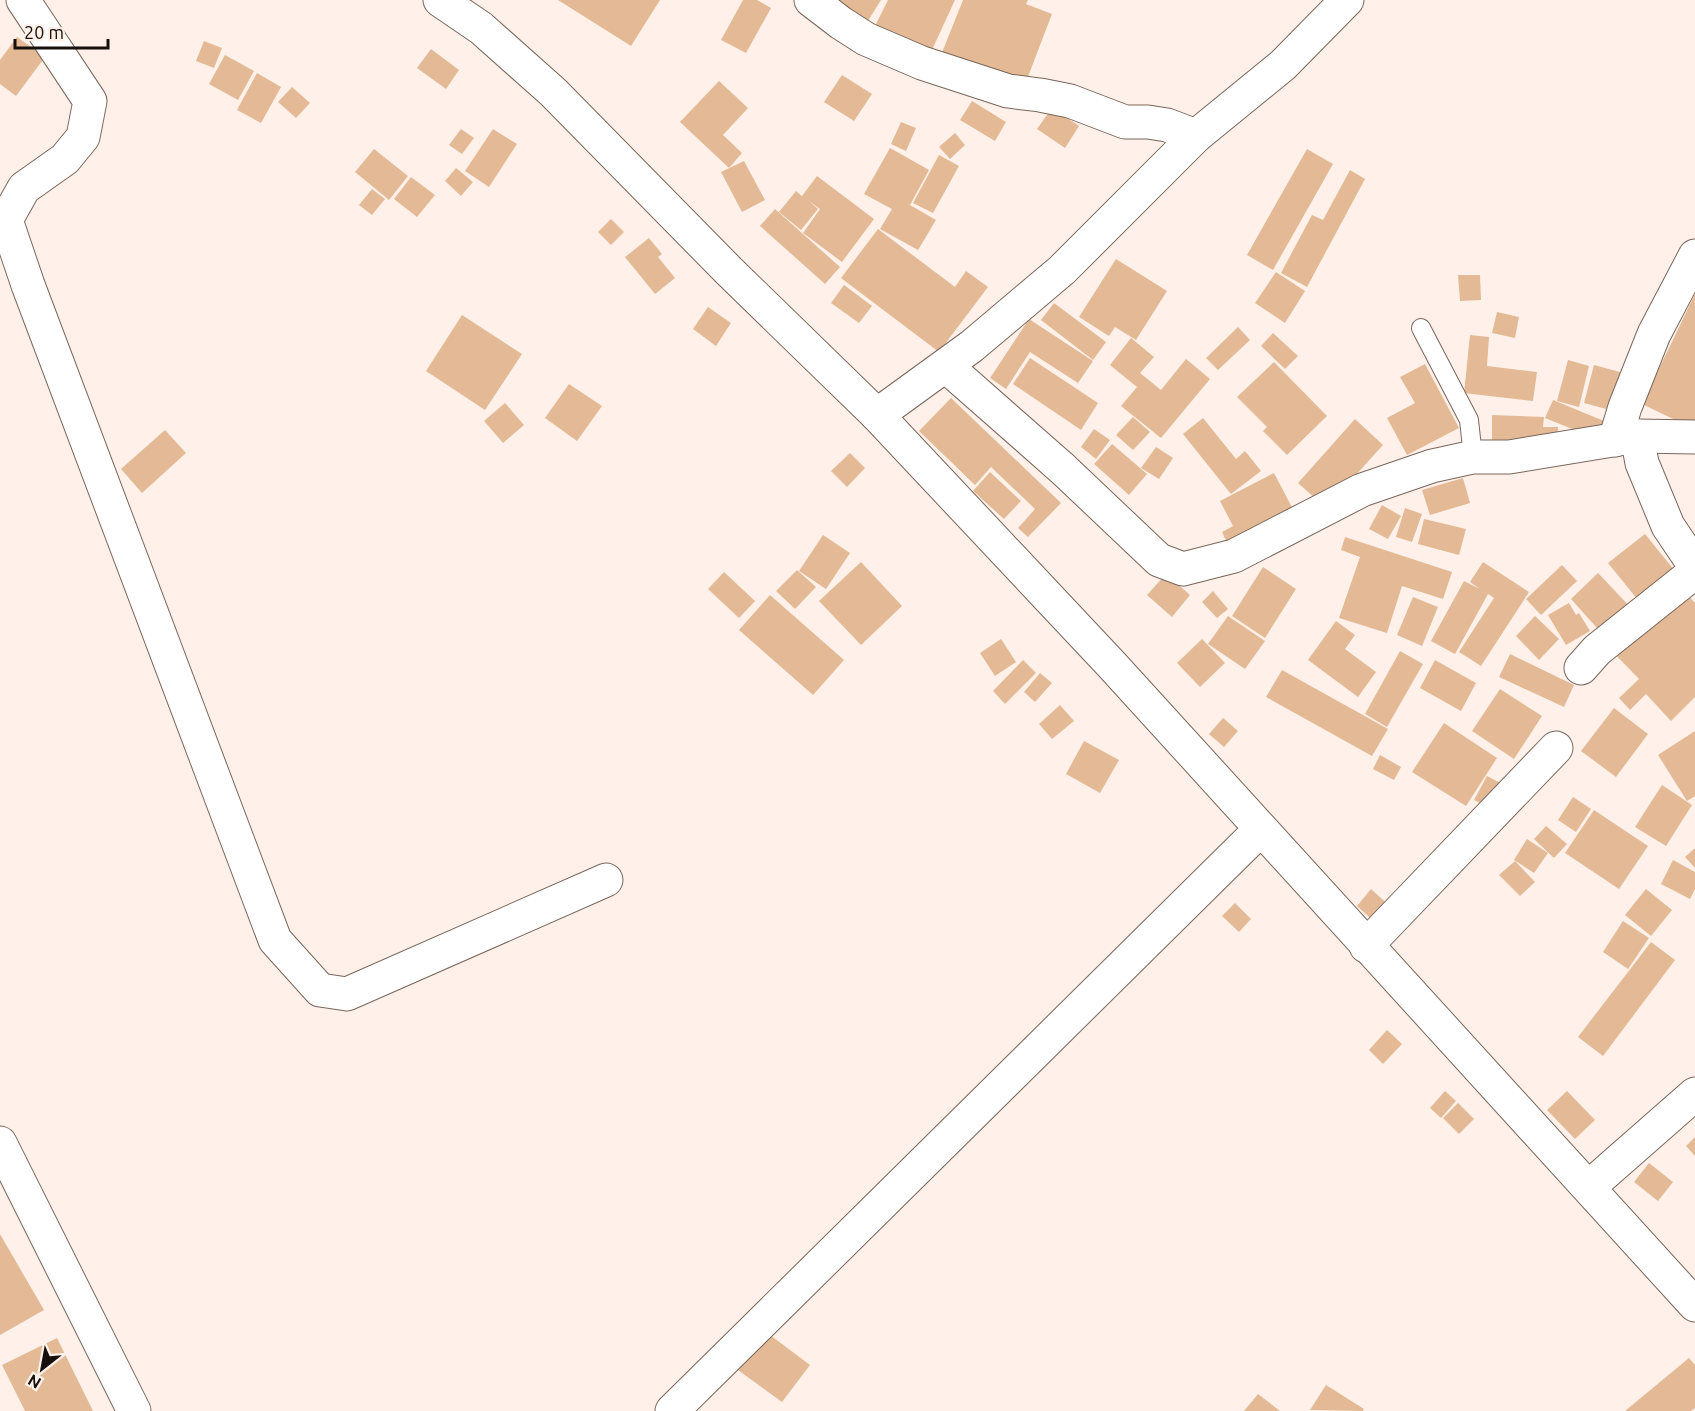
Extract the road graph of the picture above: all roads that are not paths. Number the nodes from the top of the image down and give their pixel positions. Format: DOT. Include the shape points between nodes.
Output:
graph roads {
  1 [pos="24,0"];
  2 [pos="811,0"];
  3 [pos="1347,0"];
  4 [pos="443,1"];
  5 [pos="1197,136"];
  6 [pos="1695,256"];
  7 [pos="1421,328"];
  8 [pos="946,366"];
  9 [pos="877,415"];
  10 [pos="1626,438"];
  11 [pos="1695,438"];
  12 [pos="1473,458"];
  13 [pos="1695,566"];
  14 [pos="1695,572"];
  15 [pos="1581,668"];
  16 [pos="1556,748"];
  17 [pos="1261,829"];
  18 [pos="606,880"];
  19 [pos="1366,946"];
  20 [pos="1695,1094"];
  21 [pos="0,1143"];
  22 [pos="1588,1187"];
  23 [pos="1695,1305"];
  24 [pos="134,1411"];
  25 [pos="672,1411"];
  1 -- 18 [label="street" via="90,101 83,137 65,159 24,188 6,220 275,940 320,990 347,994"];
  2 -- 5 [label="street" via="866,39 922,63 1008,91 1070,102 1125,122 1167,125"];
  3 -- 5 [label="street" via="1283,65"];
  4 -- 9 [label="street" via="481,28 553,92 729,272"];
  5 -- 8 [label="street" via="1062,270"];
  6 -- 10 [label="street" via="1654,334 1625,407"];
  7 -- 12 [label="lane" via="1469,420"];
  8 -- 9 [label="street"];
  8 -- 12 [label="street" via="1159,560 1183,569 1234,556 1362,490 1432,466"];
  9 -- 17 [label="street"];
  10 -- 11 [label="street"];
  10 -- 12 [label="street" via="1509,457"];
  10 -- 13 [label="street" via="1642,463 1668,526"];
  14 -- 15 [label="street" via="1597,650"];
  16 -- 19 [label="street"];
  17 -- 19 [label="street"];
  17 -- 25 [label="street"];
  19 -- 22 [label="street"];
  20 -- 22 [label="street"];
  21 -- 24 [label="street"];
  22 -- 23 [label="street"];
}
